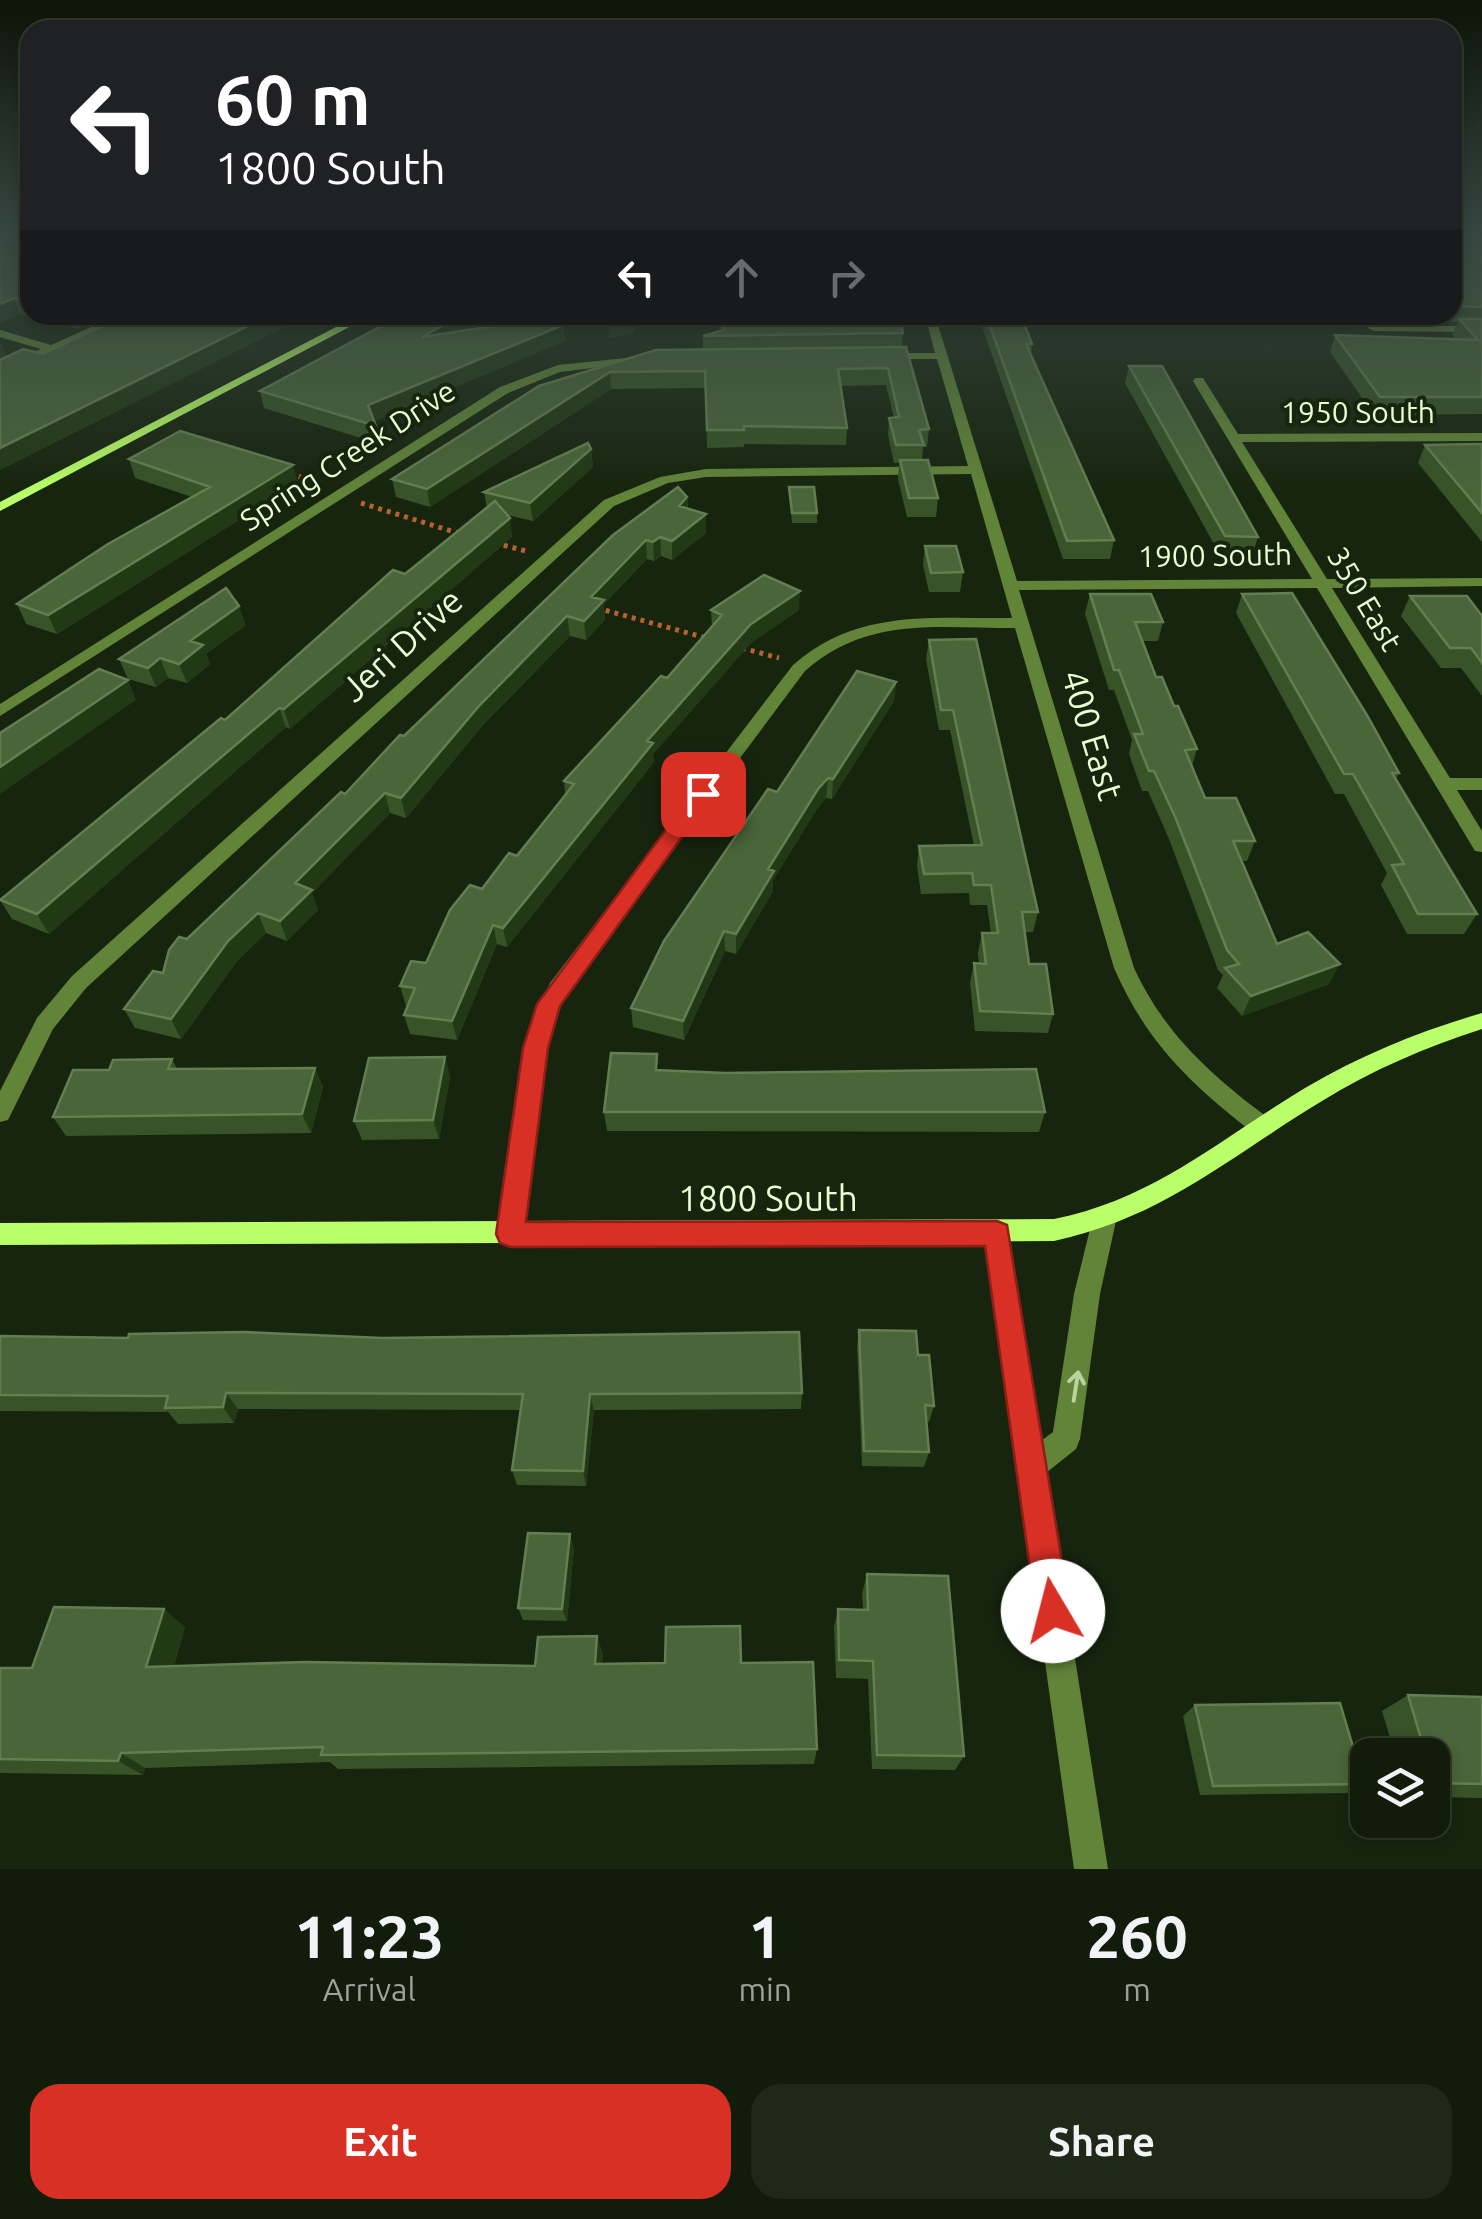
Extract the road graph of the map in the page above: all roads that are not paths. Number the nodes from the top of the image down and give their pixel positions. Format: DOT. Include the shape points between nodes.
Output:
graph roads {
  1 [pos="104,325"];
  2 [pos="348,325"];
  3 [pos="933,325"];
  4 [pos="1374,328"];
  5 [pos="1482,330"];
  6 [pos="0,333"];
  7 [pos="52,348"];
  8 [pos="864,356"];
  9 [pos="942,356"];
  10 [pos="674,358"];
  11 [pos="0,372"];
  12 [pos="1200,381"];
  13 [pos="1482,437"];
  14 [pos="1234,438"];
  15 [pos="975,470"];
  16 [pos="0,507"];
  17 [pos="1482,582"];
  18 [pos="1322,583"];
  19 [pos="1008,586"];
  20 [pos="1020,623"];
  21 [pos="0,711"];
  22 [pos="1444,784"];
  23 [pos="1482,784"];
  24 [pos="1482,846"];
  25 [pos="1482,1021"];
  26 [pos="0,1113"];
  27 [pos="1263,1126"];
  28 [pos="1104,1220"];
  29 [pos="0,1234"];
  30 [pos="510,1234"];
  31 [pos="997,1234"];
  32 [pos="1032,1467"];
  33 [pos="1091,1869"];
  1 -- 7 [label="street"];
  2 -- 16 [label="main road"];
  3 -- 9 [label="street, 400 East"];
  4 -- 5 [label="street"];
  6 -- 7 [label="street"];
  7 -- 11 [label="street"];
  8 -- 9 [label="street"];
  9 -- 15 [label="street, 400 East"];
  10 -- 21 [label="street, Spring Creek Drive" via="582,364 504,390"];
  12 -- 14 [label="street, 350 East"];
  13 -- 14 [label="street, 1950 South"];
  14 -- 18 [label="street, 350 East"];
  15 -- 19 [label="street, 400 East"];
  15 -- 26 [label="street, Jeri Drive" via="706,473 646,486 609,503 79,982 45,1024"];
  17 -- 18 [label="street, 1900 South"];
  18 -- 19 [label="street, 1900 South"];
  18 -- 22 [label="street, 350 East"];
  19 -- 20 [label="street, 400 East"];
  20 -- 27 [label="street, 400 East" via="1136,998 1176,1057"];
  20 -- 30 [label="street" via="863,630 818,649 799,668 548,1004"];
  22 -- 23 [label="street"];
  22 -- 24 [label="street, 350 East"];
  25 -- 27 [label="main road, 1800 South" via="1396,1049"];
  27 -- 28 [label="main road, 1800 South" via="1178,1187"];
  28 -- 31 [label="main road, 1800 South"];
  32 -- 28 [label="street, one-way" via="1066,1439"];
  29 -- 30 [label="main road, 1800 South"];
  30 -- 31 [label="main road, 1800 South"];
  31 -- 32 [label="street"];
  32 -- 33 [label="street"];
}
